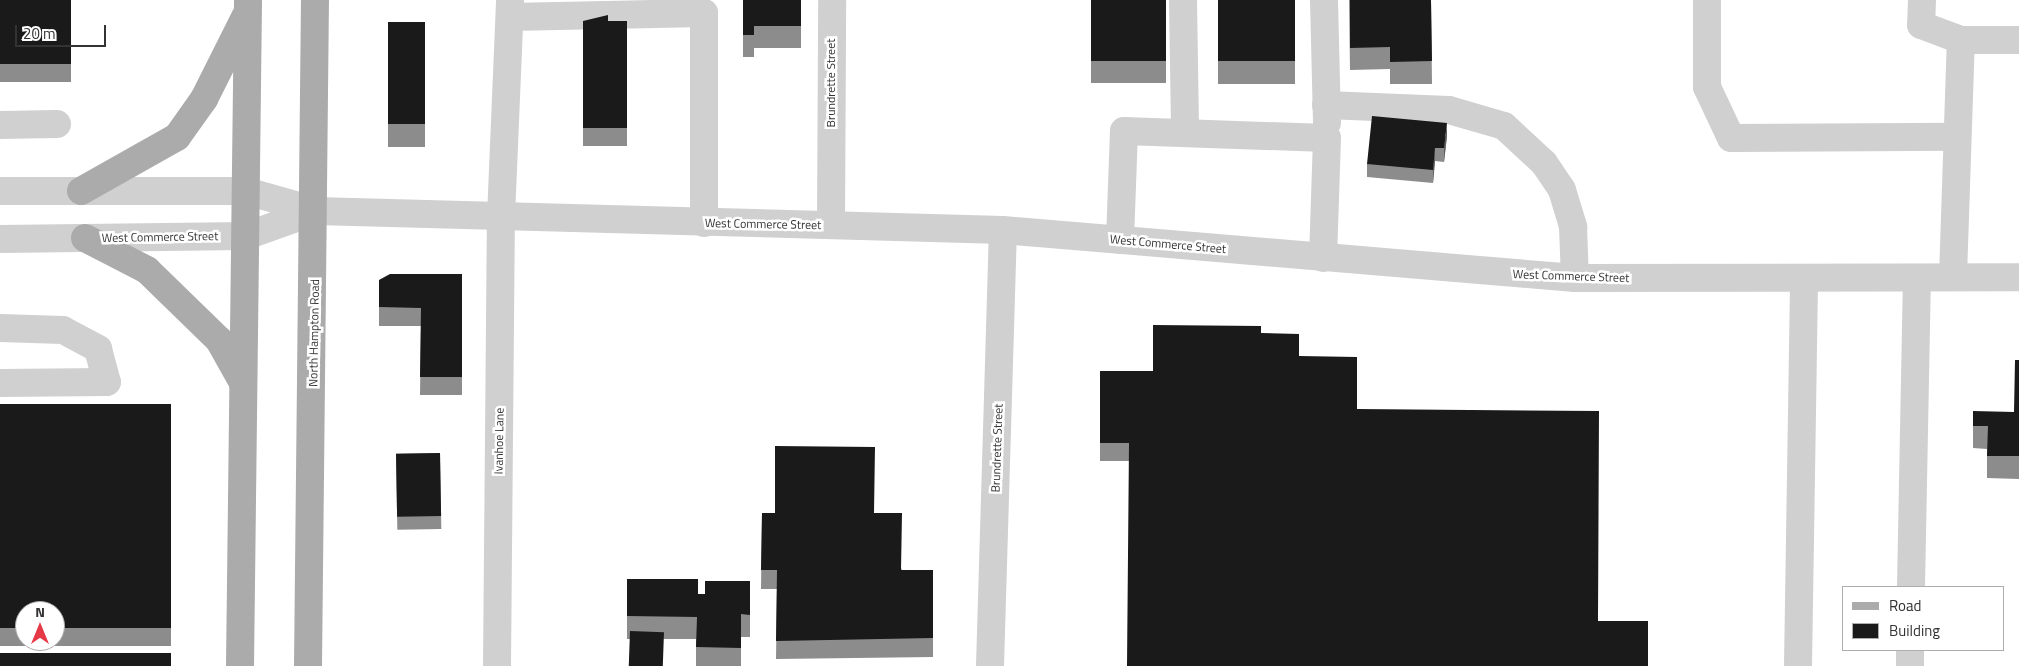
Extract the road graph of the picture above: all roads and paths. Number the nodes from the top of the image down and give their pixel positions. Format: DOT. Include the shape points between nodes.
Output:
graph roads {
  1 [pos="315,0"];
  2 [pos="832,0"];
  3 [pos="1183,0"];
  4 [pos="1324,0"];
  5 [pos="1707,0"];
  6 [pos="1922,0"];
  7 [pos="248,6"];
  8 [pos="510,8"];
  9 [pos="1961,40"];
  10 [pos="2019,40"];
  11 [pos="1326,105"];
  12 [pos="57,124"];
  13 [pos="0,125"];
  14 [pos="1185,133"];
  15 [pos="1956,137"];
  16 [pos="1327,138"];
  17 [pos="246,191"];
  18 [pos="0,192"];
  19 [pos="81,192"];
  20 [pos="316,211"];
  21 [pos="502,217"];
  22 [pos="704,223"];
  23 [pos="831,225"];
  24 [pos="1003,230"];
  25 [pos="246,236"];
  26 [pos="85,238"];
  27 [pos="0,239"];
  28 [pos="1120,240"];
  29 [pos="1323,258"];
  30 [pos="1953,277"];
  31 [pos="2019,277"];
  32 [pos="1575,278"];
  33 [pos="1804,278"];
  34 [pos="1917,278"];
  35 [pos="0,328"];
  36 [pos="0,383"];
  37 [pos="244,385"];
  38 [pos="1911,586"];
  39 [pos="1910,651"];
  40 [pos="240,666"];
  41 [pos="308,666"];
  42 [pos="497,666"];
  43 [pos="990,666"];
  44 [pos="1798,666"];
  45 [pos="1910,666"];
  1 -- 20 [label="main road, North Hampton Road"];
  2 -- 23 [label="street, Brundrette Street"];
  3 -- 14 [label="street"];
  4 -- 11 [label="street"];
  5 -- 15 [label="street" via="1706,87 1731,138"];
  6 -- 9 [label="street" via="1921,25"];
  7 -- 17 [label="main road"];
  7 -- 19 [label="main road" via="204,99 176,137 139,163"];
  8 -- 21 [label="street, Ivanhoe Lane"];
  8 -- 22 [label="street" via="704,13"];
  9 -- 10 [label="street"];
  9 -- 15 [label="street"];
  11 -- 16 [label="street"];
  11 -- 32 [label="street" via="1448,110 1504,126 1544,163 1562,190 1573,227"];
  12 -- 13 [label="street"];
  14 -- 16 [label="street"];
  14 -- 28 [label="street" via="1124,131"];
  15 -- 30 [label="street"];
  16 -- 29 [label="street"];
  17 -- 19 [label="street, West Commerce Street"];
  17 -- 20 [label="street, West Commerce Street"];
  17 -- 25 [label="main road"];
  18 -- 19 [label="street, West Commerce Street"];
  20 -- 21 [label="street, West Commerce Street"];
  20 -- 25 [label="street, West Commerce Street"];
  20 -- 41 [label="main road, North Hampton Road"];
  21 -- 22 [label="street, West Commerce Street"];
  21 -- 42 [label="street, Ivanhoe Lane"];
  22 -- 23 [label="street, West Commerce Street"];
  23 -- 24 [label="street, West Commerce Street"];
  24 -- 28 [label="street, West Commerce Street"];
  24 -- 43 [label="street, Brundrette Street"];
  25 -- 26 [label="street, West Commerce Street"];
  25 -- 37 [label="main road"];
  26 -- 27 [label="street, West Commerce Street"];
  26 -- 37 [label="main road" via="147,270 219,340"];
  28 -- 29 [label="street, West Commerce Street"];
  29 -- 32 [label="street, West Commerce Street"];
  30 -- 31 [label="street, West Commerce Street"];
  30 -- 34 [label="street, West Commerce Street"];
  32 -- 33 [label="street, West Commerce Street"];
  33 -- 34 [label="street, West Commerce Street"];
  33 -- 44 [label="street"];
  34 -- 38 [label="street"];
  35 -- 36 [label="street" via="63,330 98,350 108,382"];
  37 -- 40 [label="main road"];
  39 -- 45 [label="street"];
}
